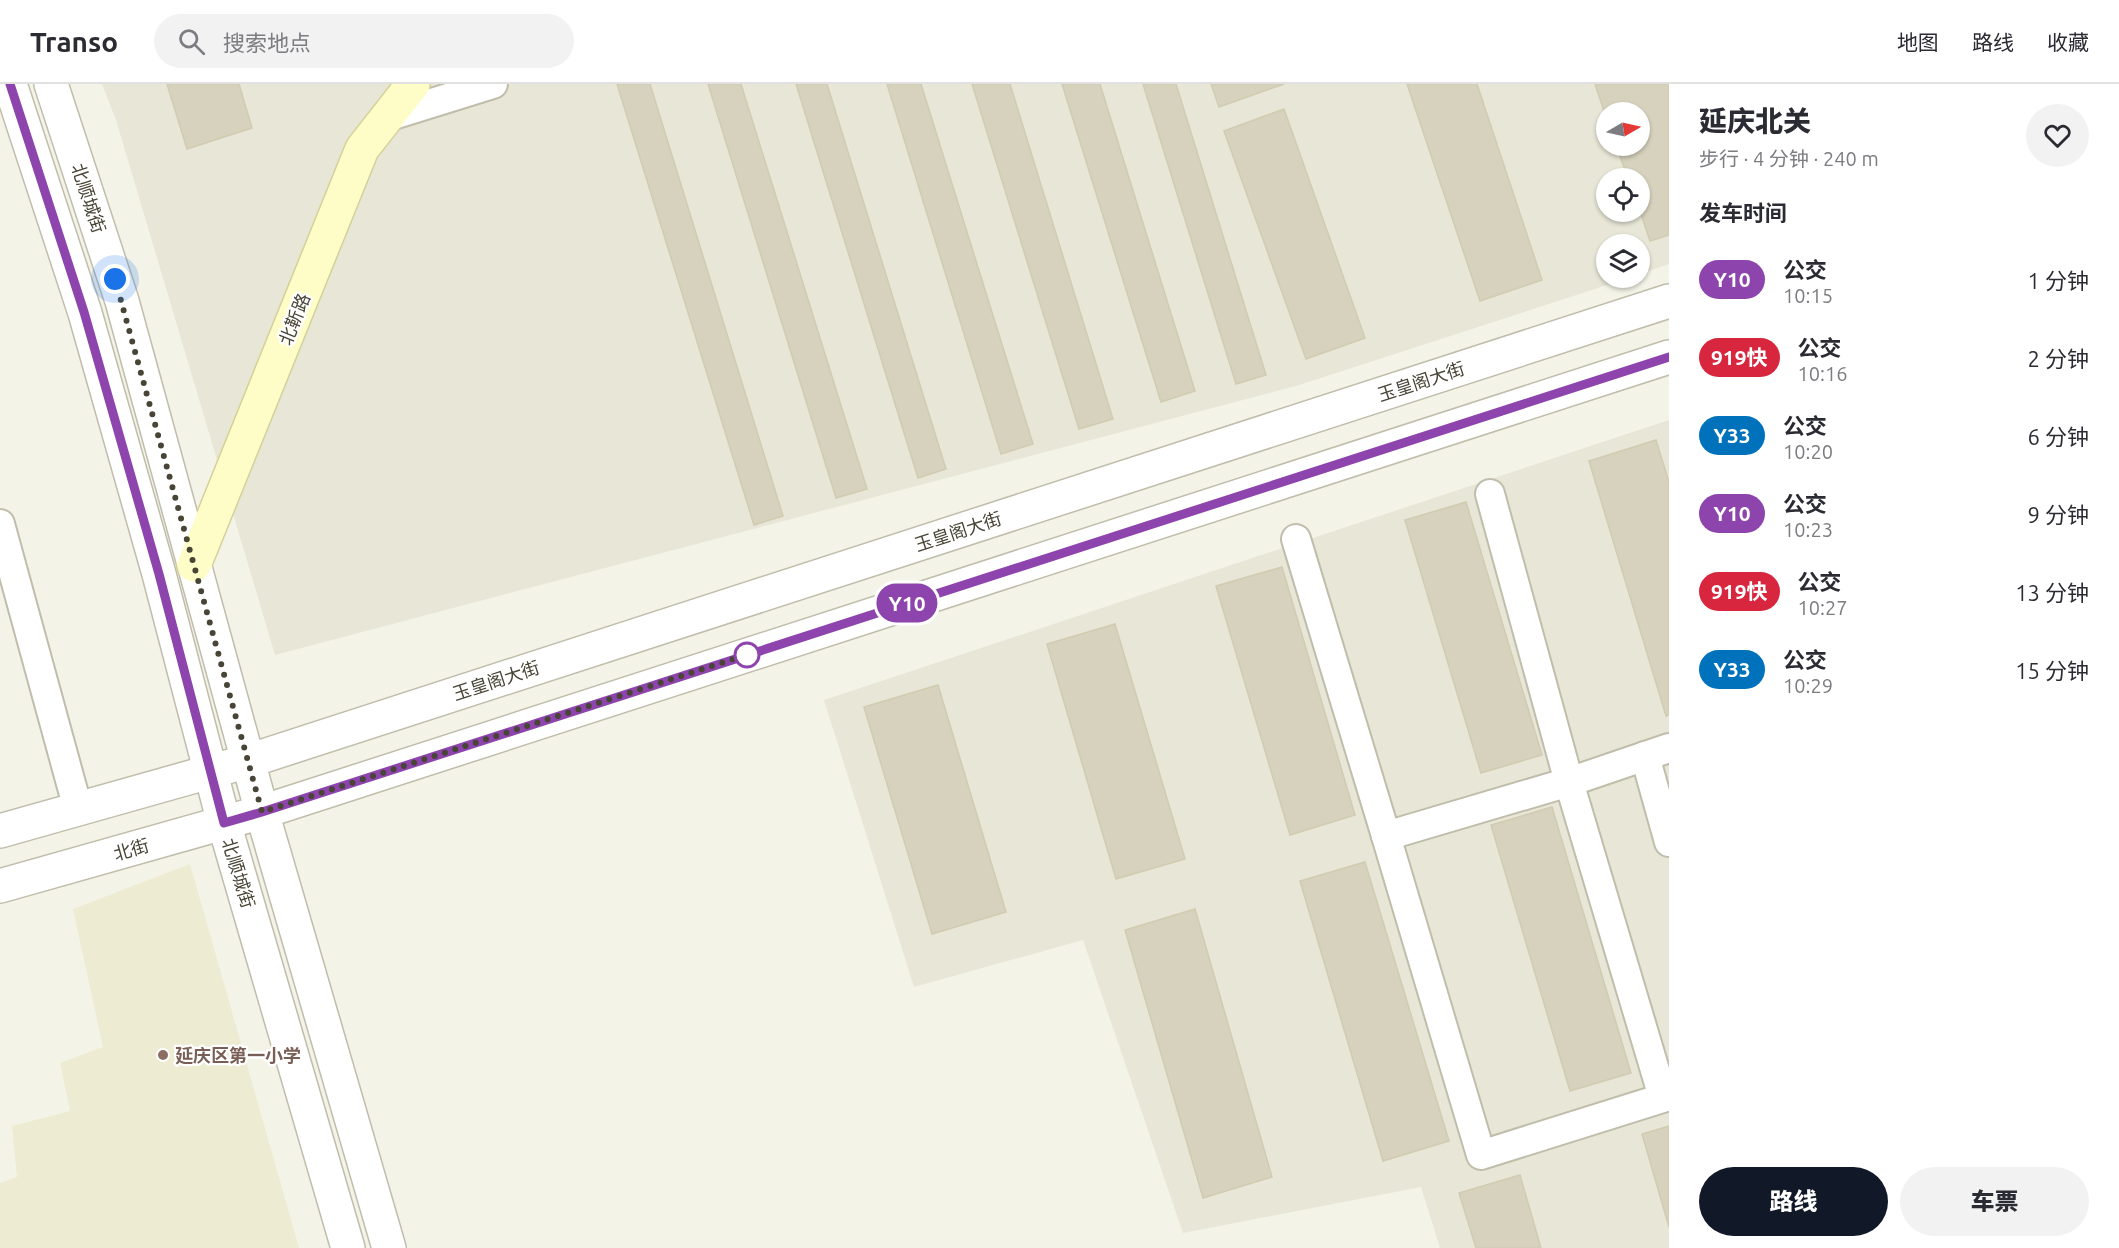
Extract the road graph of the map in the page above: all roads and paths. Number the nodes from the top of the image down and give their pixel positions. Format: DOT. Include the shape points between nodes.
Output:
graph roads {
  1 [pos="10,84"];
  2 [pos="51,84"];
  3 [pos="413,84"];
  4 [pos="493,84"];
  5 [pos="387,117"];
  6 [pos="1669,301"];
  7 [pos="1669,357"];
  8 [pos="1490,494"];
  9 [pos="0,524"];
  10 [pos="1296,539"];
  11 [pos="194,565"];
  12 [pos="159,574"];
  13 [pos="1657,752"];
  14 [pos="248,760"];
  15 [pos="210,770"];
  16 [pos="1569,782"];
  17 [pos="78,809"];
  18 [pos="262,812"];
  19 [pos="224,823"];
  20 [pos="0,831"];
  21 [pos="1386,836"];
  22 [pos="1669,842"];
  23 [pos="0,886"];
  24 [pos="1666,1097"];
  25 [pos="348,1248"];
  26 [pos="389,1248"];
  1 -- 12 [label="street, 北顺城街" via="84,312"];
  2 -- 11 [label="street, 北顺城街" via="122,301"];
  3 -- 5 [label="main road, 北靳路"];
  4 -- 5 [label="street"];
  5 -- 11 [label="main road, 北靳路" via="362,149"];
  6 -- 14 [label="street, 玉皇阁大街"];
  7 -- 18 [label="street"];
  8 -- 16 [label="street"];
  9 -- 17 [label="street"];
  10 -- 21 [label="street"];
  11 -- 12 [label="street"];
  11 -- 14 [label="street, 北顺城街"];
  12 -- 15 [label="street, 北顺城街"];
  13 -- 16 [label="street"];
  13 -- 22 [label="street"];
  14 -- 15 [label="street"];
  14 -- 18 [label="street, 北顺城街"];
  15 -- 17 [label="street"];
  15 -- 19 [label="street, 北顺城街"];
  16 -- 21 [label="street"];
  16 -- 24 [label="street"];
  17 -- 20 [label="street"];
  18 -- 19 [label="street, 北街"];
  18 -- 26 [label="street, 北顺城街"];
  19 -- 23 [label="street, 北街"];
  19 -- 25 [label="street, 北顺城街"];
  21 -- 24 [label="street" via="1481,1155"];
}
